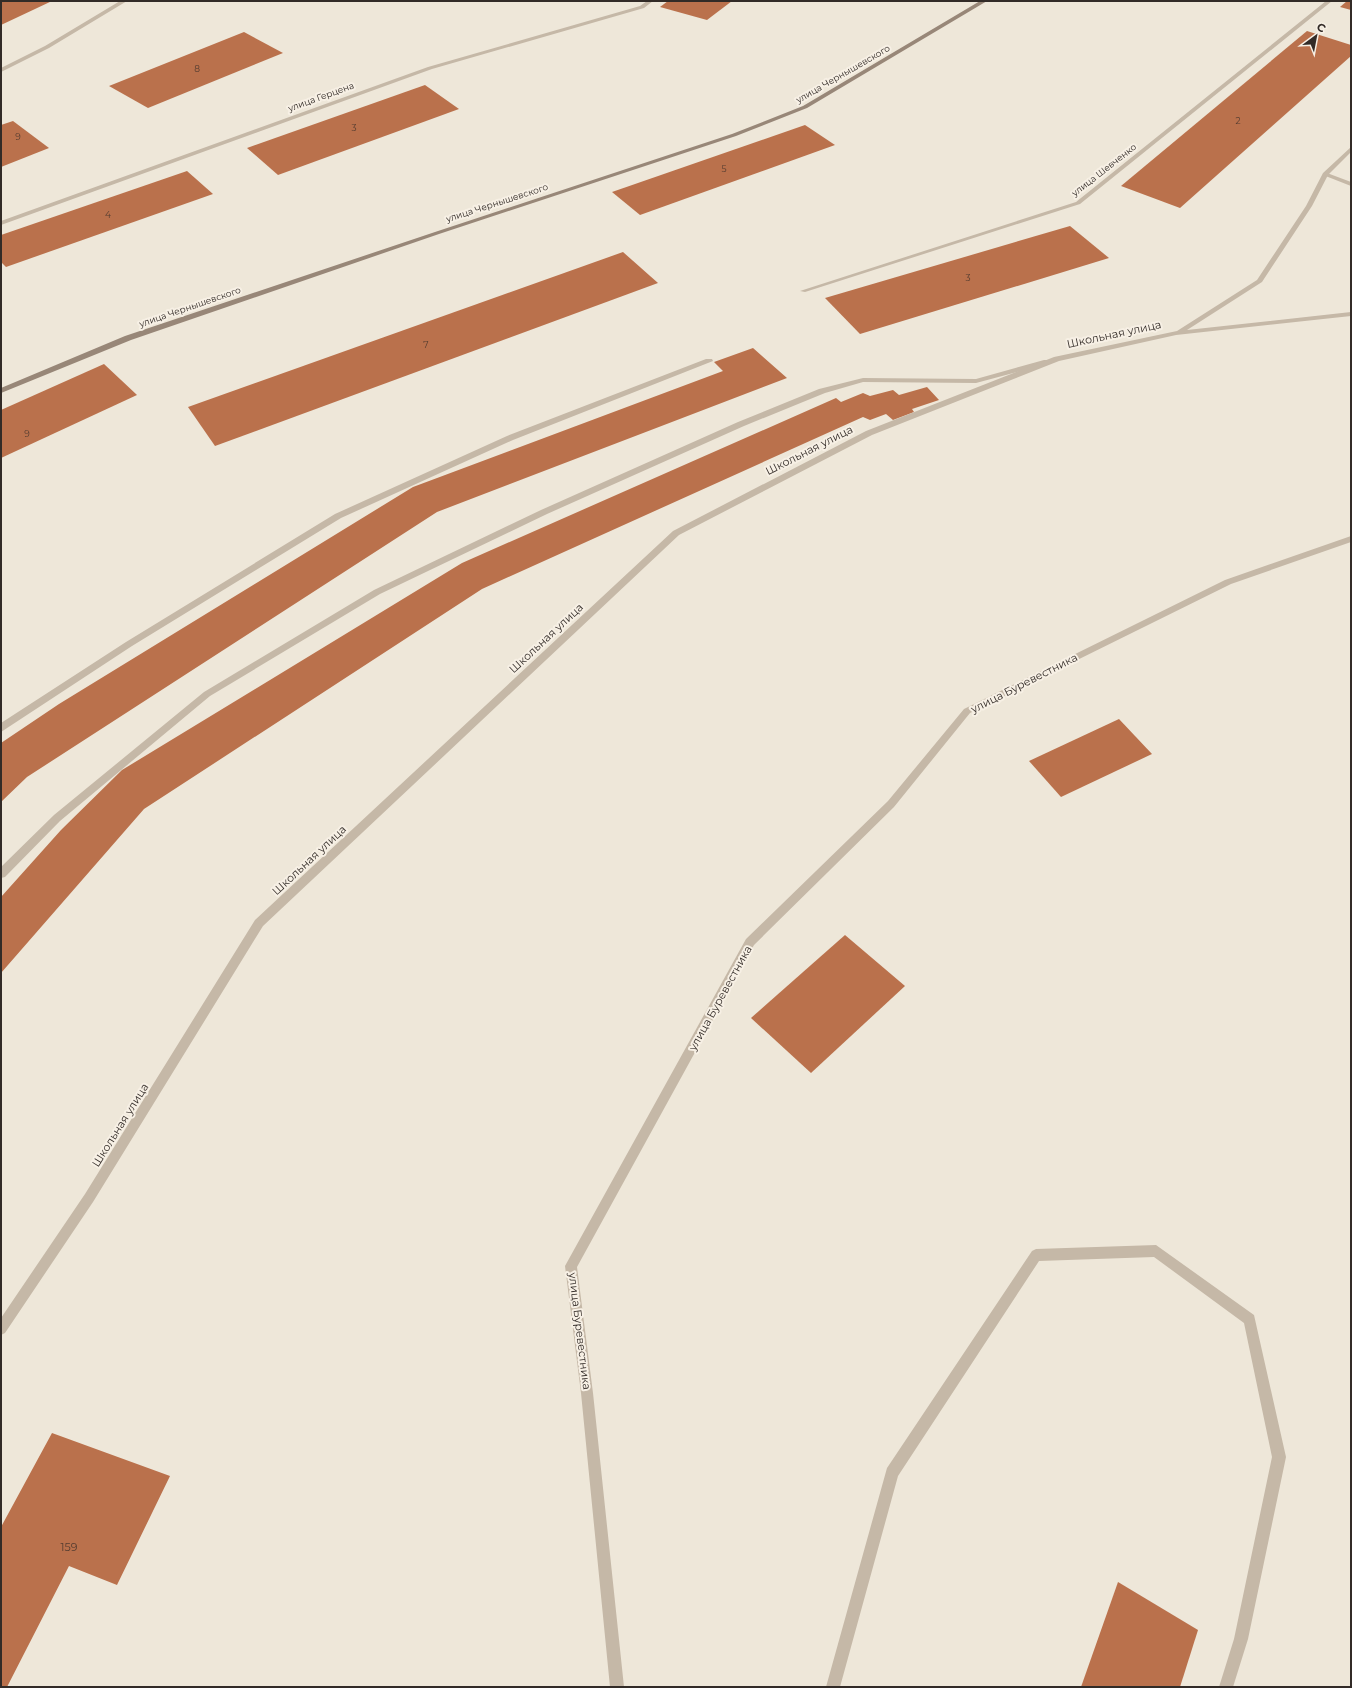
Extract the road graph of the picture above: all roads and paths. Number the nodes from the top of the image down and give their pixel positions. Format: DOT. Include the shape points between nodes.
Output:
graph roads {
  1 [pos="124,1"];
  2 [pos="650,1"];
  3 [pos="984,1"];
  4 [pos="1329,1"];
  5 [pos="1322,4"];
  6 [pos="1,70"];
  7 [pos="1351,149"];
  8 [pos="1325,174"];
  9 [pos="1351,184"];
  10 [pos="1,223"];
  11 [pos="803,291"];
  12 [pos="1351,314"];
  13 [pos="1176,333"];
  14 [pos="1057,359"];
  15 [pos="709,361"];
  16 [pos="1,391"];
  17 [pos="1351,539"];
  18 [pos="1,728"];
  19 [pos="1,874"];
  20 [pos="1,1329"];
  21 [pos="617,1687"];
  22 [pos="833,1687"];
  23 [pos="1226,1687"];
  1 -- 6 [label="street" via="47,47"];
  2 -- 10 [label="street, улица Герцена" via="642,7 430,68"];
  3 -- 16 [label="main road, улица Чернышевского" via="805,108 734,135 429,235 128,338"];
  4 -- 5 [label="street, улица Шевченко"];
  5 -- 11 [label="street, улица Шевченко" via="1078,203"];
  7 -- 8 [label="street"];
  8 -- 9 [label="street"];
  8 -- 13 [label="street" via="1309,206 1260,281"];
  12 -- 13 [label="street, Школьная улица"];
  13 -- 14 [label="street, Школьная улица"];
  14 -- 19 [label="street" via="976,381 863,380 822,391 741,424 558,506 377,592 207,694 57,818"];
  14 -- 20 [label="street, Школьная улица" via="869,433 676,532 259,923 89,1198"];
  15 -- 18 [label="street" via="510,438 338,516 129,644"];
  17 -- 21 [label="street, улица Буревестника" via="1228,582 967,711 891,804 750,942 571,1266 587,1393"];
  22 -- 23 [label="street" via="892,1473 1036,1255 1156,1251 1250,1319 1279,1457 1241,1639"];
}
